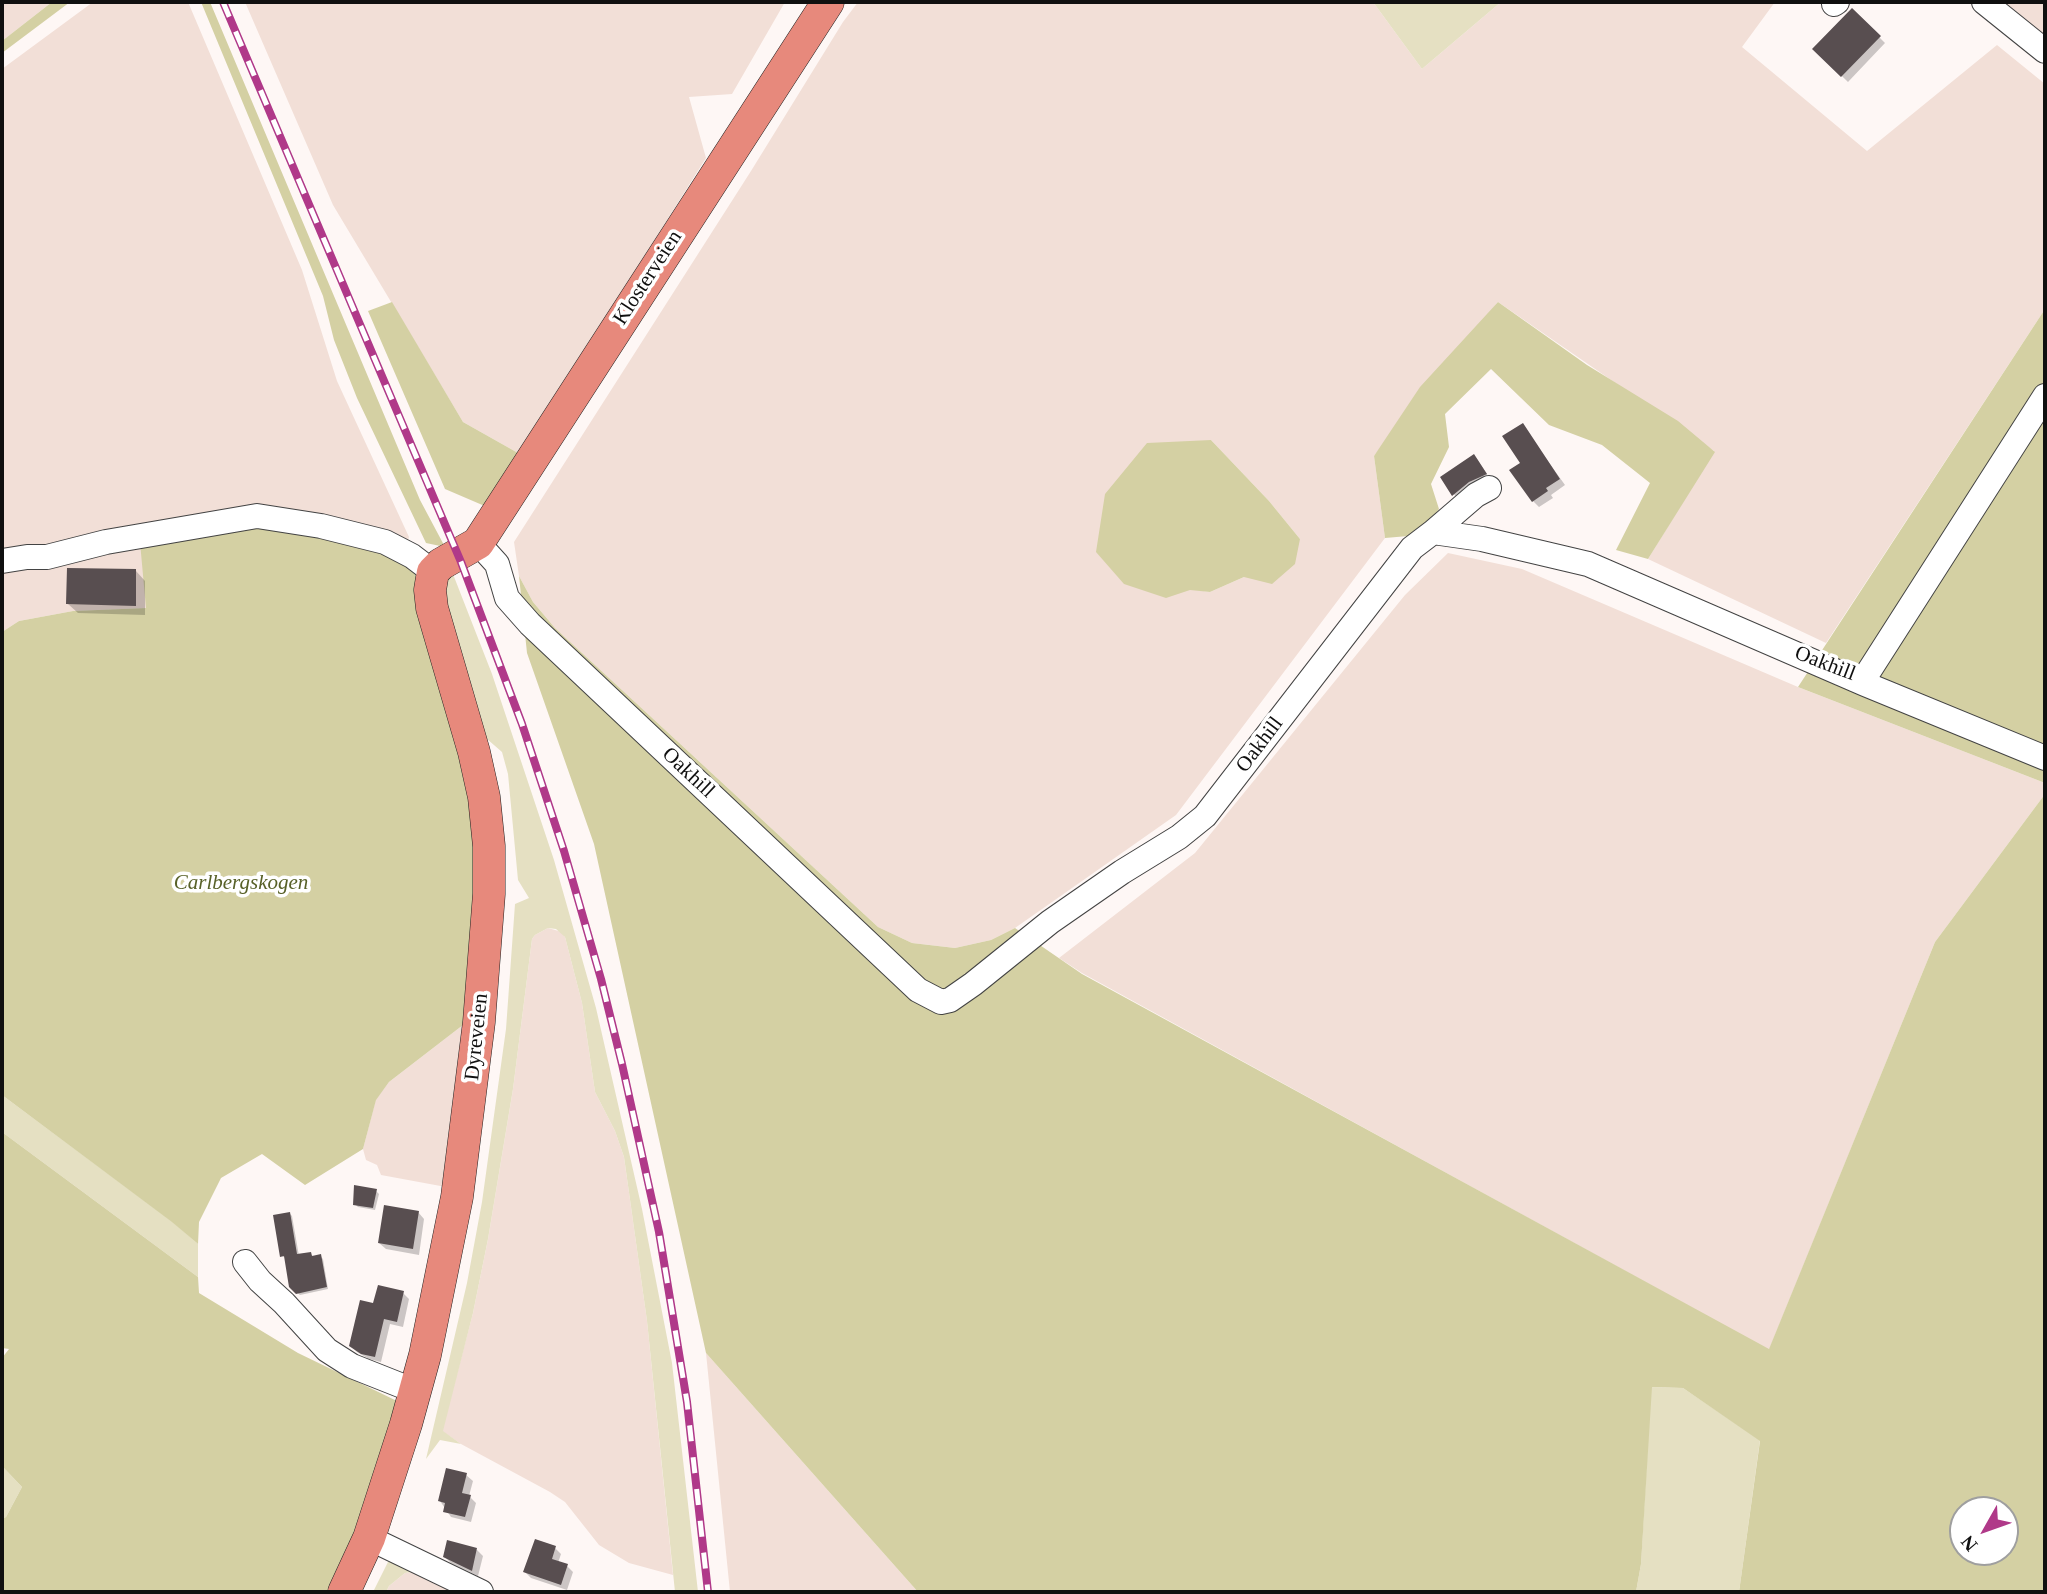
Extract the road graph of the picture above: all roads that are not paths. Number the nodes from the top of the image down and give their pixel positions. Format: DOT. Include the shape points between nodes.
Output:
graph roads {
  1 [pos="828,2"];
  2 [pos="1984,2"];
  3 [pos="2045,51"];
  4 [pos="2045,396"];
  5 [pos="1489,488"];
  6 [pos="1433,532"];
  7 [pos="472,547"];
  8 [pos="2,561"];
  9 [pos="433,572"];
  10 [pos="1861,682"];
  11 [pos="2045,758"];
  12 [pos="245,1262"];
  13 [pos="415,1391"];
  14 [pos="369,1538"];
  15 [pos="344,1592"];
  16 [pos="481,1592"];
  1 -- 7 [label="main road, Klosterveien"];
  2 -- 3 [label="street"];
  4 -- 10 [label="street, Oakhill"];
  5 -- 6 [label="street"];
  6 -- 7 [label="street, Oakhill" via="1412,548 1205,816 1050,922 973,984 941,1002 918,990 530,624 507,598 497,564"];
  6 -- 10 [label="street, Oakhill" via="1588,564"];
  7 -- 9 [label="main road"];
  8 -- 9 [label="street" via="47,557 257,516 385,542"];
  9 -- 13 [label="main road, Dyreveien" via="432,608 484,797 489,894 457,1198"];
  10 -- 11 [label="street"];
  12 -- 13 [label="street" via="327,1350 352,1366"];
  13 -- 14 [label="main road, Dyreveien"];
  14 -- 15 [label="main road, Dyreveien"];
  14 -- 16 [label="street"];
}
